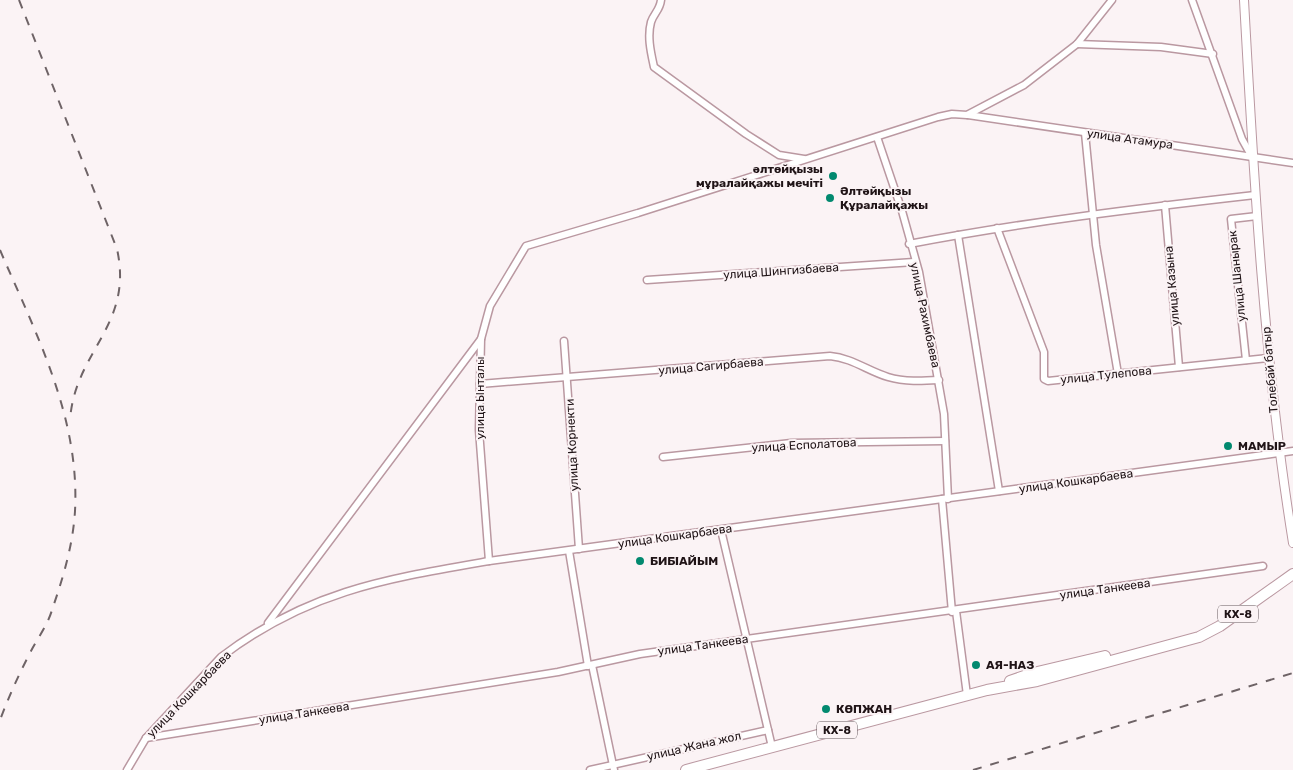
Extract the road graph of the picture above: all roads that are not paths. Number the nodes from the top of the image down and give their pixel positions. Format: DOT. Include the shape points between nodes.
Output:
graph roads {
  1 [pos="661,0"];
  2 [pos="1112,0"];
  3 [pos="1192,0"];
  4 [pos="1244,0"];
  5 [pos="1077,44"];
  6 [pos="1213,54"];
  7 [pos="967,115"];
  8 [pos="1086,133"];
  9 [pos="877,137"];
  10 [pos="1252,157"];
  11 [pos="805,159"];
  12 [pos="1293,163"];
  13 [pos="1256,195"];
  14 [pos="1165,205"];
  15 [pos="1093,214"];
  16 [pos="1257,216"];
  17 [pos="997,228"];
  18 [pos="958,235"];
  19 [pos="910,244"];
  20 [pos="914,262"];
  21 [pos="647,280"];
  22 [pos="481,339"];
  23 [pos="564,341"];
  24 [pos="1268,358"];
  25 [pos="1246,360"];
  26 [pos="1178,367"];
  27 [pos="1118,374"];
  28 [pos="568,378"];
  29 [pos="939,380"];
  30 [pos="480,384"];
  31 [pos="945,440"];
  32 [pos="1293,451"];
  33 [pos="1278,453"];
  34 [pos="662,457"];
  35 [pos="999,491"];
  36 [pos="946,499"];
  37 [pos="721,530"];
  38 [pos="1293,543"];
  39 [pos="579,549"];
  40 [pos="569,551"];
  41 [pos="489,562"];
  42 [pos="1263,566"];
  43 [pos="1293,574"];
  44 [pos="954,611"];
  45 [pos="268,624"];
  46 [pos="747,638"];
  47 [pos="590,666"];
  48 [pos="967,695"];
  49 [pos="768,730"];
  50 [pos="146,738"];
  51 [pos="772,747"];
  52 [pos="614,767"];
  53 [pos="127,770"];
  54 [pos="590,770"];
  55 [pos="686,770"];
  1 -- 11 [label="street" via="660,8 651,21 650,46 654,67 780,155"];
  2 -- 5 [label="street"];
  3 -- 6 [label="street"];
  4 -- 10 [label="street, Толебай батыр"];
  5 -- 6 [label="street" via="1161,47"];
  5 -- 7 [label="street" via="1024,85"];
  6 -- 10 [label="street" via="1242,139"];
  7 -- 8 [label="street, улица Атамура"];
  7 -- 9 [label="street" via="938,117"];
  8 -- 10 [label="street, улица Атамура"];
  8 -- 15 [label="street"];
  9 -- 11 [label="street"];
  9 -- 19 [label="street, улица Рахимбаева"];
  10 -- 12 [label="street, улица Атамура"];
  10 -- 13 [label="street, Толебай батыр"];
  11 -- 22 [label="street, улица Ынталы" via="526,246 490,306"];
  13 -- 14 [label="street"];
  13 -- 16 [label="street, Толебай батыр"];
  14 -- 15 [label="street"];
  14 -- 26 [label="street, улица Казына"];
  15 -- 17 [label="street"];
  15 -- 27 [label="street"];
  16 -- 24 [label="street, Толебай батыр"];
  16 -- 25 [label="street, улица Шанырак" via="1231,219"];
  17 -- 18 [label="street"];
  17 -- 27 [label="street, улица Тулепова" via="1044,352 1044,379 1054,381"];
  18 -- 19 [label="street"];
  18 -- 35 [label="street"];
  19 -- 20 [label="street, улица Рахимбаева"];
  20 -- 21 [label="street, улица Шингизбаева"];
  20 -- 29 [label="street, улица Рахимбаева" via="919,272"];
  22 -- 30 [label="street, улица Ынталы"];
  22 -- 45 [label="street"];
  23 -- 28 [label="street, улица Корнекти"];
  24 -- 25 [label="street, улица Тулепова"];
  24 -- 33 [label="street, Толебай батыр"];
  25 -- 26 [label="street, улица Тулепова"];
  26 -- 27 [label="street, улица Тулепова"];
  28 -- 29 [label="street, улица Сагирбаева" via="830,356 842,357 887,377"];
  28 -- 30 [label="street, улица Сагирбаева"];
  28 -- 39 [label="street, улица Корнекти"];
  29 -- 31 [label="street, улица Рахимбаева"];
  30 -- 41 [label="street, улица Ынталы" via="479,430"];
  31 -- 34 [label="street, улица Есполатова" via="792,443"];
  31 -- 36 [label="street, улица Рахимбаева"];
  32 -- 33 [label="street, улица Кошкарбаева"];
  33 -- 35 [label="street, улица Кошкарбаева"];
  33 -- 38 [label="street, Толебай батыр"];
  35 -- 36 [label="street, улица Кошкарбаева"];
  36 -- 37 [label="street, улица Кошкарбаева"];
  36 -- 44 [label="street, улица Рахимбаева"];
  37 -- 39 [label="street, улица Кошкарбаева"];
  37 -- 46 [label="street"];
  39 -- 40 [label="street, улица Кошкарбаева"];
  40 -- 41 [label="street, улица Кошкарбаева"];
  40 -- 47 [label="street"];
  41 -- 45 [label="street, улица Кошкарбаева" via="378,581 324,599"];
  42 -- 44 [label="street, улица Танкеева"];
  43 -- 48 [label="main road, КХ-8" via="1220,626 1198,637"];
  44 -- 46 [label="street, улица Танкеева"];
  44 -- 48 [label="street, улица Рахимбаева"];
  45 -- 50 [label="street, улица Кошкарбаева" via="221,657"];
  46 -- 47 [label="street, улица Танкеева" via="640,654"];
  46 -- 49 [label="street"];
  47 -- 50 [label="street, улица Танкеева"];
  47 -- 52 [label="street"];
  48 -- 51 [label="main road, КХ-8"];
  49 -- 51 [label="street"];
  49 -- 52 [label="street, улица Жана жол"];
  50 -- 53 [label="street, улица Кошкарбаева"];
  51 -- 55 [label="main road, КХ-8"];
  52 -- 54 [label="street, улица Жана жол"];
}
